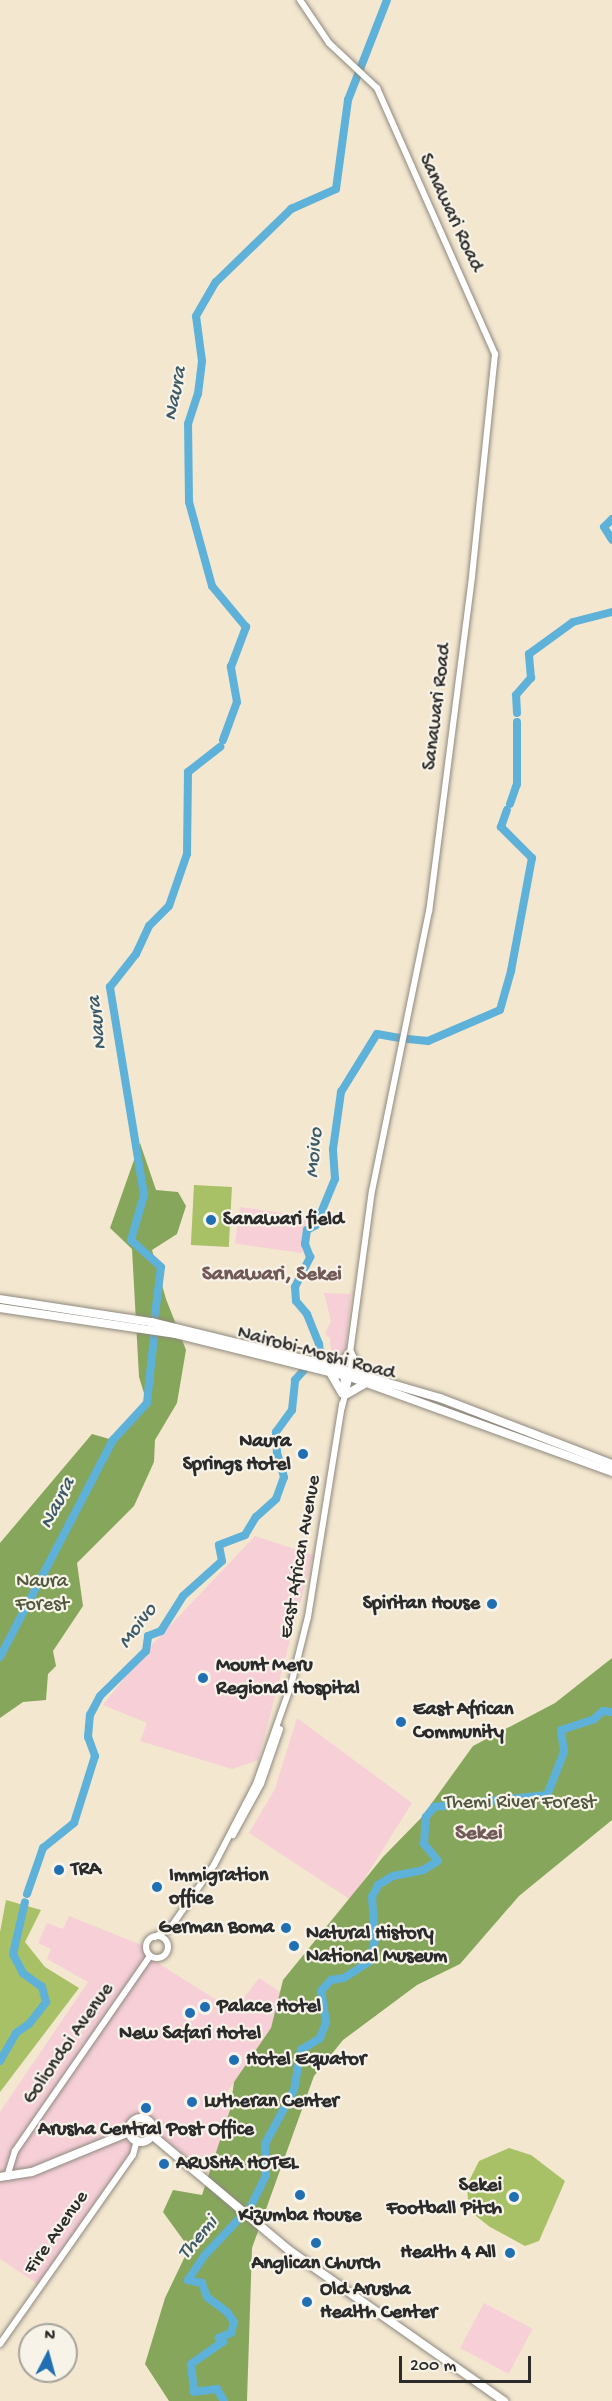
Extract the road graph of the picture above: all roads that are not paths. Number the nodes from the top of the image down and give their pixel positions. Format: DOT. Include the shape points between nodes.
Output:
graph roads {
  1 [pos="300,0"];
  2 [pos="0,1299"];
  3 [pos="0,1308"];
  4 [pos="349,1357"];
  5 [pos="323,1364"];
  6 [pos="331,1373"];
  7 [pos="348,1374"];
  8 [pos="366,1379"];
  9 [pos="344,1393"];
  10 [pos="612,1464"];
  11 [pos="612,1472"];
  12 [pos="171,1927"];
  13 [pos="155,1937"];
  14 [pos="166,1942"];
  15 [pos="150,1956"];
  16 [pos="127,2133"];
  17 [pos="153,2136"];
  18 [pos="137,2140"];
  19 [pos="7,2177"];
  20 [pos="0,2344"];
  21 [pos="504,2401"];
  1 -- 4 [label="street, Sanawari Road" via="329,43 380,95 495,354 472,577 428,912 372,1190"];
  2 -- 5 [label="main road, Nairobi-Moshi Road" via="151,1323"];
  3 -- 6 [label="main road, Nairobi-Moshi Road" via="176,1334"];
  4 -- 5 [label="main road" via="337,1364"];
  4 -- 7 [label="street, Sanawari Road"];
  4 -- 8 [label="main road"];
  5 -- 7 [label="main road, Nairobi-Moshi Road"];
  6 -- 7 [label="main road, Nairobi-Moshi Road"];
  6 -- 9 [label="main road"];
  7 -- 8 [label="main road, Nairobi-Moshi Road"];
  7 -- 9 [label="street, Sanawari Road"];
  8 -- 9 [label="main road"];
  8 -- 10 [label="main road, Nairobi-Moshi Road" via="440,1398"];
  8 -- 11 [label="main road, Nairobi-Moshi Road"];
  9 -- 12 [label="street, East African Avenue" via="308,1617 261,1784 247,1816"];
  12 -- 13 [label="street"];
  12 -- 14 [label="street"];
  13 -- 14 [label="street"];
  13 -- 15 [label="street" via="146,1945"];
  14 -- 15 [label="street" via="163,1956"];
  15 -- 19 [label="street, Goliondoi Avenue" via="15,2151"];
  16 -- 17 [label="main road" via="131,2122 147,2120 154,2124"];
  16 -- 18 [label="main road"];
  16 -- 19 [label="main road"];
  17 -- 18 [label="main road"];
  17 -- 21 [label="main road" via="289,2250"];
  18 -- 20 [label="street, Fire Avenue" via="133,2155"];
}
